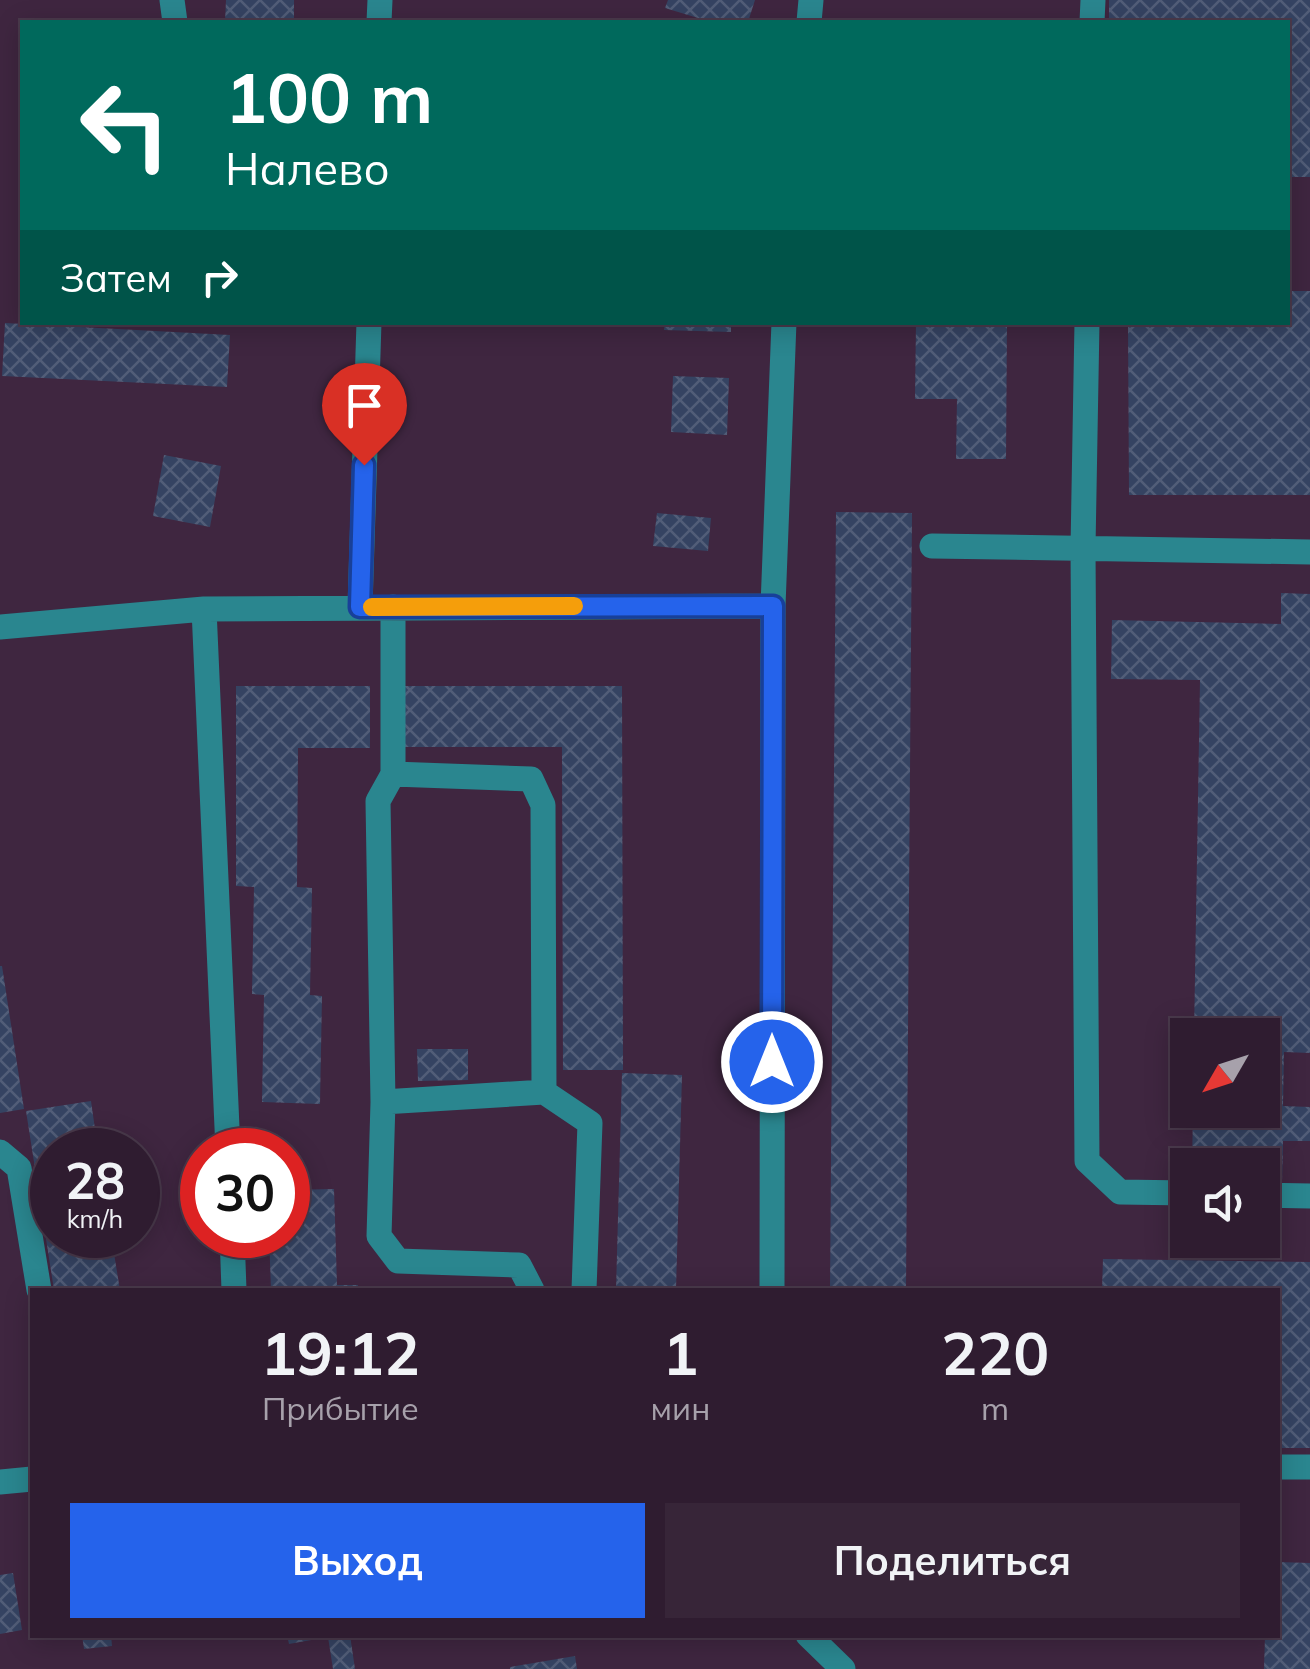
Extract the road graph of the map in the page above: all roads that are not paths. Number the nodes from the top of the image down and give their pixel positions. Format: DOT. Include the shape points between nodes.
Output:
graph roads {
  1 [pos="369,325"];
  2 [pos="784,325"];
  3 [pos="1087,325"];
  4 [pos="932,546"];
  5 [pos="1083,548"];
  6 [pos="1310,552"];
  7 [pos="773,606"];
  8 [pos="360,607"];
  9 [pos="393,607"];
  10 [pos="204,610"];
  11 [pos="0,628"];
  12 [pos="392,774"];
  13 [pos="544,1092"];
  14 [pos="383,1102"];
  15 [pos="227,1128"];
  16 [pos="0,1152"];
  17 [pos="1170,1193"];
  18 [pos="1280,1195"];
  19 [pos="1310,1196"];
  20 [pos="233,1258"];
  21 [pos="39,1288"];
  22 [pos="234,1288"];
  23 [pos="531,1288"];
  24 [pos="584,1288"];
  25 [pos="772,1288"];
  26 [pos="1280,1467"];
  27 [pos="1310,1467"];
  28 [pos="30,1479"];
  29 [pos="0,1482"];
  30 [pos="811,1638"];
  31 [pos="843,1669"];
  1 -- 8 [label="street"];
  2 -- 7 [label="street"];
  3 -- 5 [label="street"];
  4 -- 5 [label="street"];
  5 -- 6 [label="street"];
  5 -- 17 [label="street" via="1087,1162 1120,1192"];
  7 -- 9 [label="street"];
  7 -- 25 [label="street"];
  8 -- 9 [label="street"];
  8 -- 10 [label="street"];
  9 -- 12 [label="street"];
  10 -- 11 [label="street"];
  10 -- 15 [label="street"];
  12 -- 13 [label="street" via="532,779 543,805"];
  12 -- 14 [label="street" via="378,801"];
  13 -- 14 [label="street"];
  13 -- 24 [label="street" via="590,1123"];
  14 -- 23 [label="street" via="379,1236 398,1261 519,1265"];
  16 -- 21 [label="street" via="19,1168"];
  18 -- 19 [label="street"];
  20 -- 22 [label="street"];
  26 -- 27 [label="street"];
  28 -- 29 [label="street"];
  30 -- 31 [label="street"];
}
